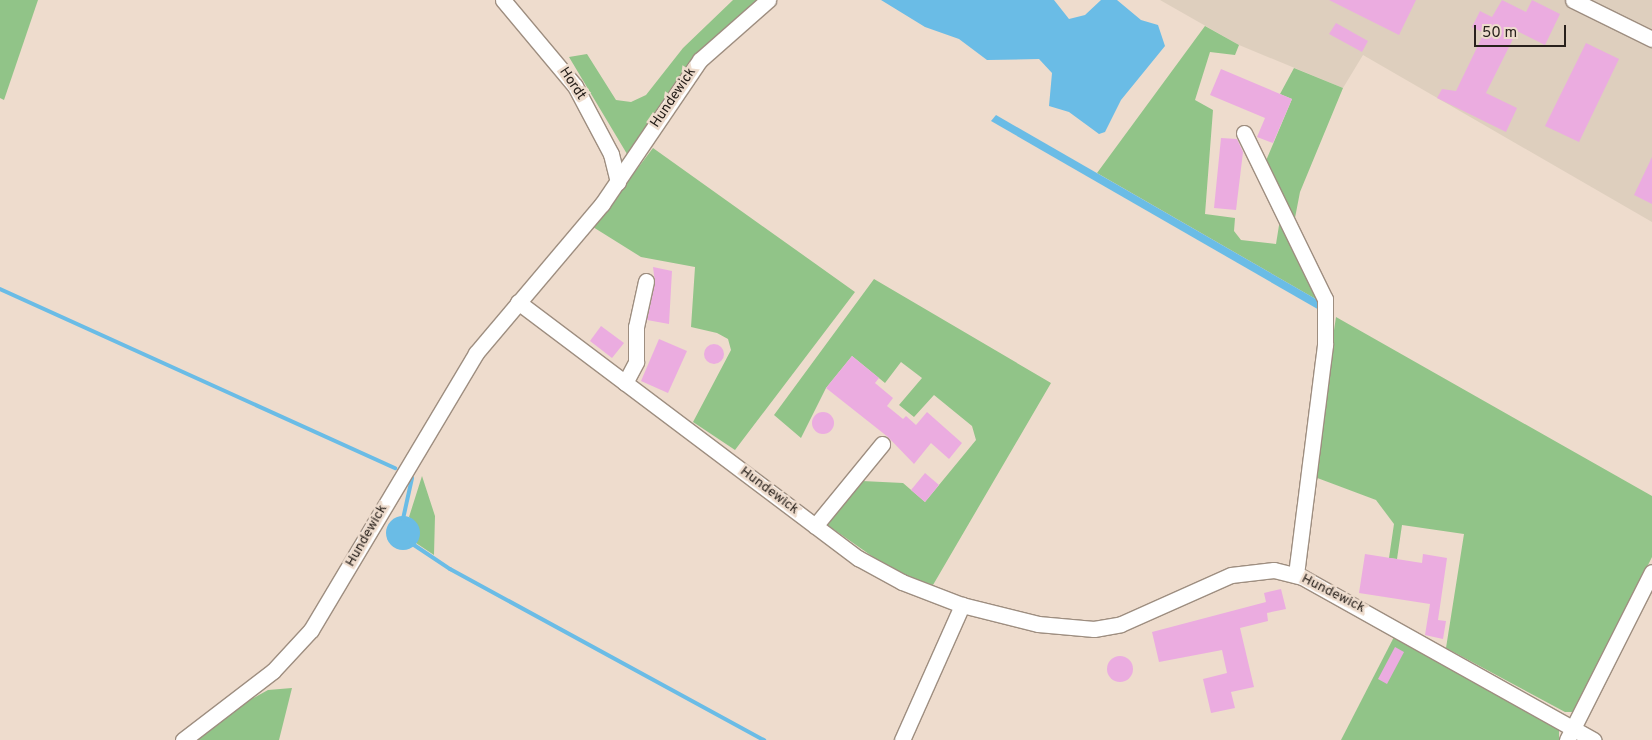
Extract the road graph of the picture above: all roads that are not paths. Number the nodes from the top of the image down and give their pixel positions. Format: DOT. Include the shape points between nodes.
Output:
graph roads {
  1 [pos="502,0"];
  2 [pos="768,0"];
  3 [pos="1573,0"];
  4 [pos="1652,39"];
  5 [pos="1244,133"];
  6 [pos="618,182"];
  7 [pos="646,281"];
  8 [pos="518,302"];
  9 [pos="625,383"];
  10 [pos="882,444"];
  11 [pos="815,526"];
  12 [pos="1652,572"];
  13 [pos="1296,575"];
  14 [pos="962,604"];
  15 [pos="1570,734"];
  16 [pos="183,740"];
  17 [pos="902,740"];
  18 [pos="1594,740"];
  1 -- 6 [label="street, Hordt" via="575,86 612,154"];
  2 -- 6 [label="street, Hundewick" via="700,60"];
  3 -- 4 [label="street"];
  5 -- 13 [label="street" via="1325,299 1325,344"];
  6 -- 8 [label="street, Hundewick"];
  7 -- 9 [label="street" via="636,327 636,362"];
  8 -- 9 [label="street, Hundewick"];
  8 -- 16 [label="street, Hundewick" via="476,352 311,630 273,671"];
  9 -- 11 [label="street, Hundewick"];
  10 -- 11 [label="street"];
  11 -- 14 [label="street, Hundewick" via="881,572"];
  12 -- 15 [label="street"];
  13 -- 14 [label="street, Hundewick" via="1274,570 1231,575 1121,624 1094,629 1054,627"];
  13 -- 15 [label="street, Hundewick"];
  14 -- 17 [label="street"];
  15 -- 18 [label="street, Hundewick"];
}
